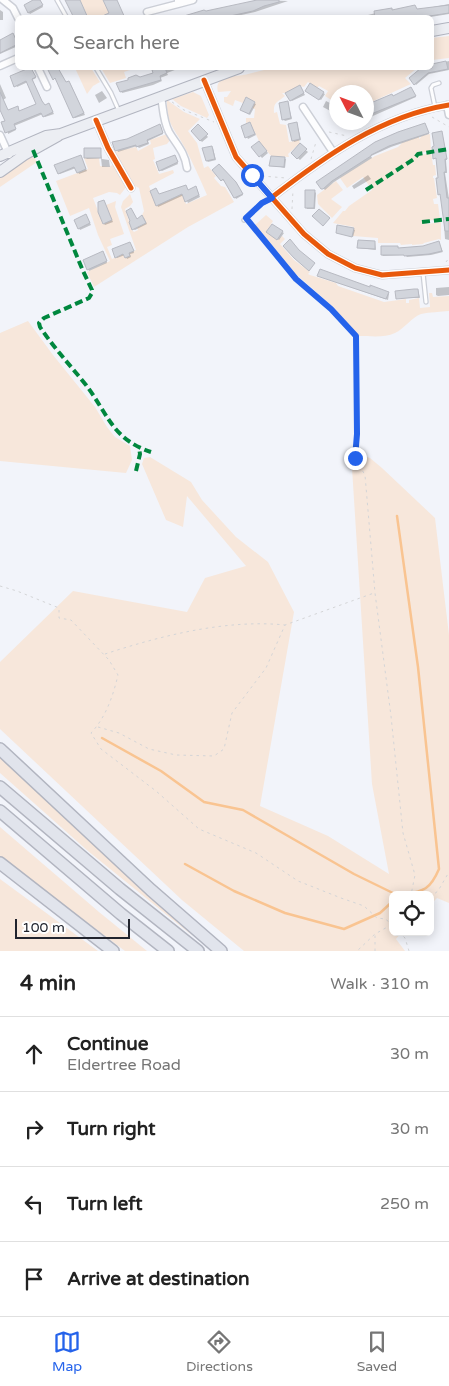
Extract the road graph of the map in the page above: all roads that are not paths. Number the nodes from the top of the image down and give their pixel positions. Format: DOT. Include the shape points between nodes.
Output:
graph roads {
  1 [pos="3,0"];
  2 [pos="57,0"];
  3 [pos="193,0"];
  4 [pos="178,2"];
  5 [pos="147,12"];
  6 [pos="16,15"];
  7 [pos="65,15"];
  8 [pos="449,28"];
  9 [pos="434,31"];
  10 [pos="15,59"];
  11 [pos="0,66"];
  12 [pos="39,70"];
  13 [pos="97,70"];
  14 [pos="233,70"];
  15 [pos="204,80"];
  16 [pos="439,83"];
  17 [pos="47,87"];
  18 [pos="166,97"];
  19 [pos="448,105"];
  20 [pos="303,107"];
  21 [pos="436,108"];
  22 [pos="119,111"];
  23 [pos="449,115"];
  24 [pos="96,120"];
  25 [pos="61,134"];
  26 [pos="0,135"];
  27 [pos="334,152"];
  28 [pos="4,154"];
  29 [pos="12,163"];
  30 [pos="187,168"];
  31 [pos="0,172"];
  32 [pos="131,188"];
  33 [pos="272,198"];
  34 [pos="245,219"];
  35 [pos="449,270"];
  36 [pos="423,272"];
  37 [pos="426,302"];
  38 [pos="0,749"];
  39 [pos="0,787"];
  40 [pos="0,811"];
  41 [pos="0,863"];
  42 [pos="114,951"];
  43 [pos="168,951"];
  44 [pos="198,951"];
  45 [pos="221,951"];
  1 -- 6 [label="street"];
  2 -- 7 [label="lane"];
  3 -- 4 [label="street"];
  4 -- 5 [label="street"];
  8 -- 9 [label="main road"];
  10 -- 11 [label="street"];
  12 -- 17 [label="street"];
  13 -- 22 [label="lane"];
  14 -- 15 [label="main road"];
  15 -- 18 [label="main road"];
  15 -- 33 [label="street" via="236,157"];
  16 -- 21 [label="lane" via="431,88"];
  18 -- 22 [label="main road"];
  18 -- 30 [label="street" via="164,116 168,130 183,151"];
  19 -- 21 [label="street"];
  19 -- 23 [label="street"];
  20 -- 27 [label="street"];
  21 -- 27 [label="street" via="380,126"];
  22 -- 24 [label="main road"];
  24 -- 25 [label="main road"];
  24 -- 32 [label="street"];
  25 -- 28 [label="main road" via="46,136"];
  25 -- 29 [label="main road"];
  26 -- 28 [label="street"];
  27 -- 33 [label="street"];
  28 -- 29 [label="street"];
  29 -- 31 [label="main road"];
  33 -- 34 [label="lane"];
  33 -- 36 [label="street" via="304,234 328,254 355,268 382,275"];
  35 -- 36 [label="street"];
  36 -- 37 [label="lane"];
  38 -- 45 [label="highway"];
  39 -- 44 [label="highway" via="120,890"];
  40 -- 43 [label="highway"];
  41 -- 42 [label="highway"];
}
